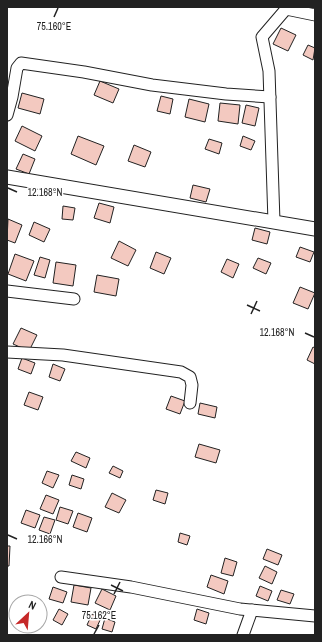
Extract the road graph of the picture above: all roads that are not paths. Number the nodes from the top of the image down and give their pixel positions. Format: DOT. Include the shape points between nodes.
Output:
graph roads {
  1 [pos="315,15"];
  2 [pos="270,98"];
  3 [pos="7,115"];
  4 [pos="7,177"];
  5 [pos="274,222"];
  6 [pos="315,229"];
  7 [pos="7,291"];
  8 [pos="74,299"];
  9 [pos="7,352"];
  10 [pos="190,403"];
  11 [pos="61,577"];
  12 [pos="252,610"];
  13 [pos="315,616"];
  14 [pos="242,635"];
  1 -- 2 [label="street" via="286,9 262,37 269,71"];
  2 -- 3 [label="street" via="152,85 21,63 16,68"];
  2 -- 5 [label="street"];
  4 -- 5 [label="main road"];
  5 -- 6 [label="main road"];
  7 -- 8 [label="street"];
  9 -- 10 [label="street" via="63,356 181,372 190,377"];
  11 -- 12 [label="street"];
  12 -- 13 [label="street"];
  12 -- 14 [label="street"];
}
